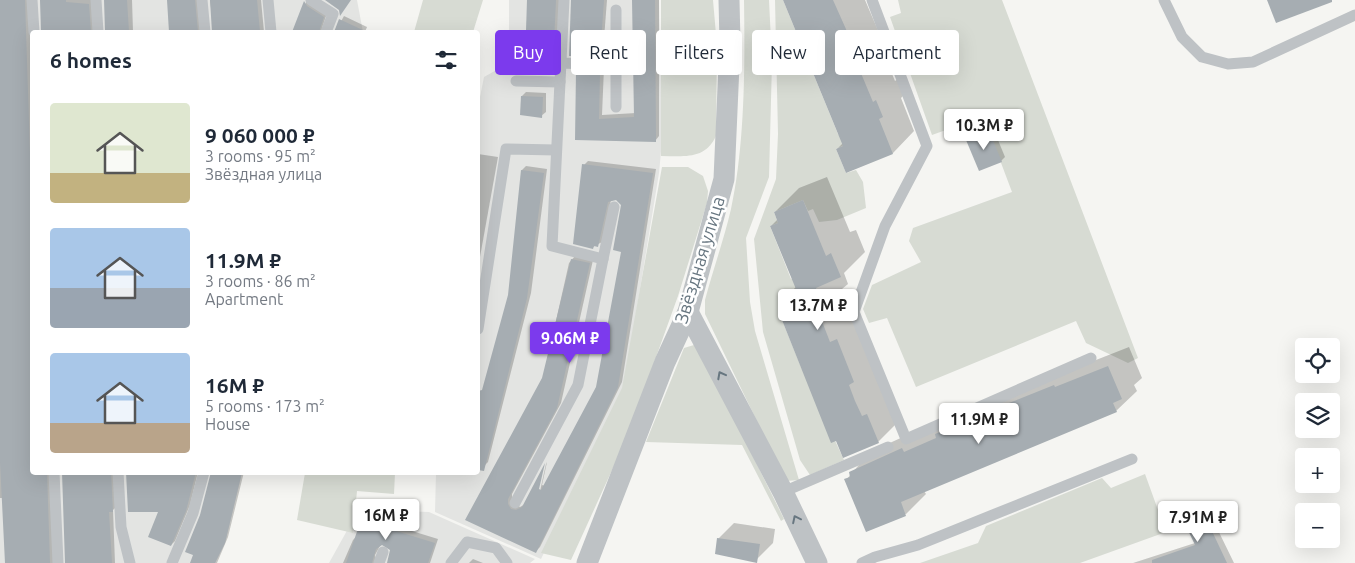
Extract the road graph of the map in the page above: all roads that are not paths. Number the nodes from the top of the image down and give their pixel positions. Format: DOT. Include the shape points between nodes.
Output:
graph roads {
  1 [pos="32,0"];
  2 [pos="96,0"];
  3 [pos="202,0"];
  4 [pos="268,0"];
  5 [pos="311,0"];
  6 [pos="564,0"];
  7 [pos="728,0"];
  8 [pos="872,0"];
  9 [pos="1164,0"];
  10 [pos="616,10"];
  11 [pos="1355,14"];
  12 [pos="34,30"];
  13 [pos="98,30"];
  14 [pos="205,30"];
  15 [pos="271,30"];
  16 [pos="327,30"];
  17 [pos="616,30"];
  18 [pos="561,48"];
  19 [pos="560,75"];
  20 [pos="616,75"];
  21 [pos="516,81"];
  22 [pos="560,82"];
  23 [pos="616,106"];
  24 [pos="556,150"];
  25 [pos="614,207"];
  26 [pos="603,259"];
  27 [pos="688,312"];
  28 [pos="480,316"];
  29 [pos="1091,358"];
  30 [pos="888,447"];
  31 [pos="1132,459"];
  32 [pos="54,475"];
  33 [pos="118,475"];
  34 [pos="203,475"];
  35 [pos="783,492"];
  36 [pos="515,503"];
  37 [pos="58,563"];
  38 [pos="130,563"];
  39 [pos="172,563"];
  40 [pos="452,563"];
  41 [pos="507,563"];
  42 [pos="587,563"];
  43 [pos="817,563"];
  44 [pos="862,563"];
  1 -- 12 [label="lane"];
  2 -- 13 [label="lane"];
  3 -- 14 [label="lane"];
  4 -- 15 [label="lane"];
  5 -- 16 [label="lane" via="332,14"];
  6 -- 18 [label="lane"];
  7 -- 27 [label="street, Звёздная улица" via="730,42 724,179"];
  8 -- 29 [label="lane" via="927,146 885,226 854,312 906,439"];
  9 -- 11 [label="lane" via="1182,38 1202,57 1228,64 1253,62"];
  10 -- 17 [label="lane"];
  19 -- 22 [label="lane"];
  20 -- 23 [label="lane"];
  21 -- 22 [label="lane"];
  22 -- 24 [label="lane"];
  24 -- 26 [label="lane" via="552,246"];
  24 -- 28 [label="lane" via="506,148"];
  25 -- 26 [label="lane"];
  26 -- 36 [label="lane" via="578,385"];
  35 -- 27 [label="street, one-way"];
  27 -- 42 [label="street, Звёздная улица" via="665,362"];
  30 -- 35 [label="lane"];
  31 -- 44 [label="lane" via="918,545"];
  32 -- 37 [label="lane"];
  33 -- 38 [label="lane" via="121,527"];
  34 -- 39 [label="lane" via="193,513"];
  43 -- 35 [label="street, one-way"];
  40 -- 41 [label="lane" via="467,542 496,548"];
}
